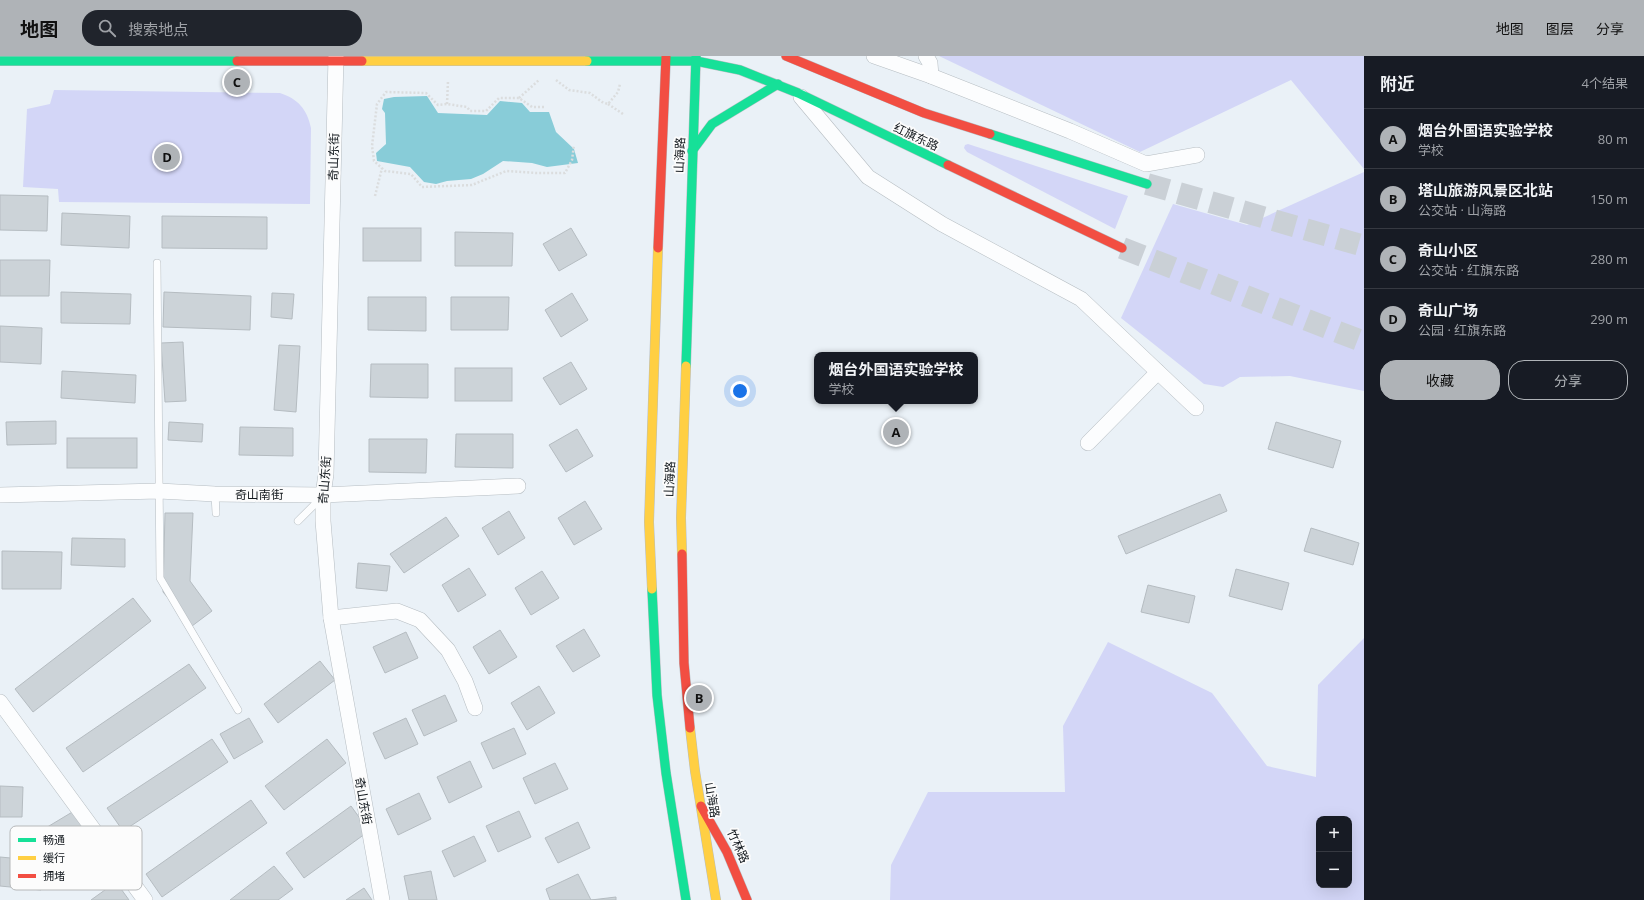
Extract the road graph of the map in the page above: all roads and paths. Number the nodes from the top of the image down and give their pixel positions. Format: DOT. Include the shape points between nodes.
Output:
graph roads {
  1 [pos="786,56"];
  2 [pos="874,56"];
  3 [pos="926,56"];
  4 [pos="336,58"];
  5 [pos="666,58"];
  6 [pos="696,58"];
  7 [pos="0,61"];
  8 [pos="931,76"];
  9 [pos="539,80"];
  10 [pos="556,80"];
  11 [pos="448,81"];
  12 [pos="620,84"];
  13 [pos="778,84"];
  14 [pos="798,93"];
  15 [pos="519,98"];
  16 [pos="447,104"];
  17 [pos="608,104"];
  18 [pos="544,107"];
  19 [pos="623,114"];
  20 [pos="574,145"];
  21 [pos="692,151"];
  22 [pos="1197,155"];
  23 [pos="382,168"];
  24 [pos="1147,184"];
  25 [pos="375,196"];
  26 [pos="1122,248"];
  27 [pos="157,263"];
  28 [pos="1158,372"];
  29 [pos="1196,408"];
  30 [pos="1088,443"];
  31 [pos="518,486"];
  32 [pos="159,491"];
  33 [pos="216,494"];
  34 [pos="0,495"];
  35 [pos="323,495"];
  36 [pos="216,513"];
  37 [pos="298,521"];
  38 [pos="331,618"];
  39 [pos="0,702"];
  40 [pos="475,708"];
  41 [pos="238,710"];
  42 [pos="701,806"];
  43 [pos="91,826"];
  44 [pos="138,890"];
  45 [pos="145,900"];
  46 [pos="382,900"];
  47 [pos="686,900"];
  48 [pos="716,900"];
  49 [pos="747,900"];
  1 -- 24 [label="main road, 红旗东路" via="924,114"];
  2 -- 8 [label="street"];
  3 -- 8 [label="street" via="930,63"];
  4 -- 5 [label="main road"];
  4 -- 7 [label="main road"];
  4 -- 35 [label="street, 奇山东街" via="326,474"];
  5 -- 6 [label="main road, 红旗东路"];
  5 -- 47 [label="main road, 山海路" via="649,522 657,695 666,773"];
  6 -- 13 [label="main road, 红旗东路"];
  6 -- 21 [label="main road, 山海路"];
  8 -- 22 [label="street" via="1146,164"];
  9 -- 15 [label="path"];
  10 -- 17 [label="path" via="569,90 590,93"];
  11 -- 16 [label="path"];
  12 -- 17 [label="path" via="618,92"];
  13 -- 14 [label="main road, 红旗东路"];
  13 -- 21 [label="main road" via="712,124"];
  14 -- 26 [label="main road, 红旗东路"];
  14 -- 28 [label="street" via="868,177 942,224 1081,298"];
  15 -- 16 [label="path" via="499,98 486,111 470,111 467,107"];
  15 -- 18 [label="path" via="532,107"];
  16 -- 23 [label="path" via="438,105 426,93 386,92 378,104 372,146 374,161"];
  17 -- 19 [label="path"];
  20 -- 23 [label="path" via="572,160 565,173 506,171 472,185 422,187 411,174 385,171"];
  21 -- 42 [label="main road, 山海路" via="681,518 686,687"];
  23 -- 25 [label="path"];
  27 -- 32 [label="lane"];
  28 -- 29 [label="street"];
  28 -- 30 [label="street"];
  31 -- 35 [label="street, 奇山南街"];
  32 -- 33 [label="street, 奇山南街"];
  32 -- 34 [label="street, 奇山南街"];
  32 -- 41 [label="lane" via="160,578"];
  33 -- 35 [label="street, 奇山南街"];
  33 -- 36 [label="lane"];
  35 -- 37 [label="lane"];
  35 -- 38 [label="street, 奇山东街"];
  38 -- 40 [label="street" via="397,611 420,620 448,650 465,681"];
  38 -- 46 [label="street, 奇山东街"];
  39 -- 43 [label="street"];
  42 -- 48 [label="main road, 山海路"];
  42 -- 49 [label="main road, 竹林路" via="717,829"];
  44 -- 45 [label="street"];
}
